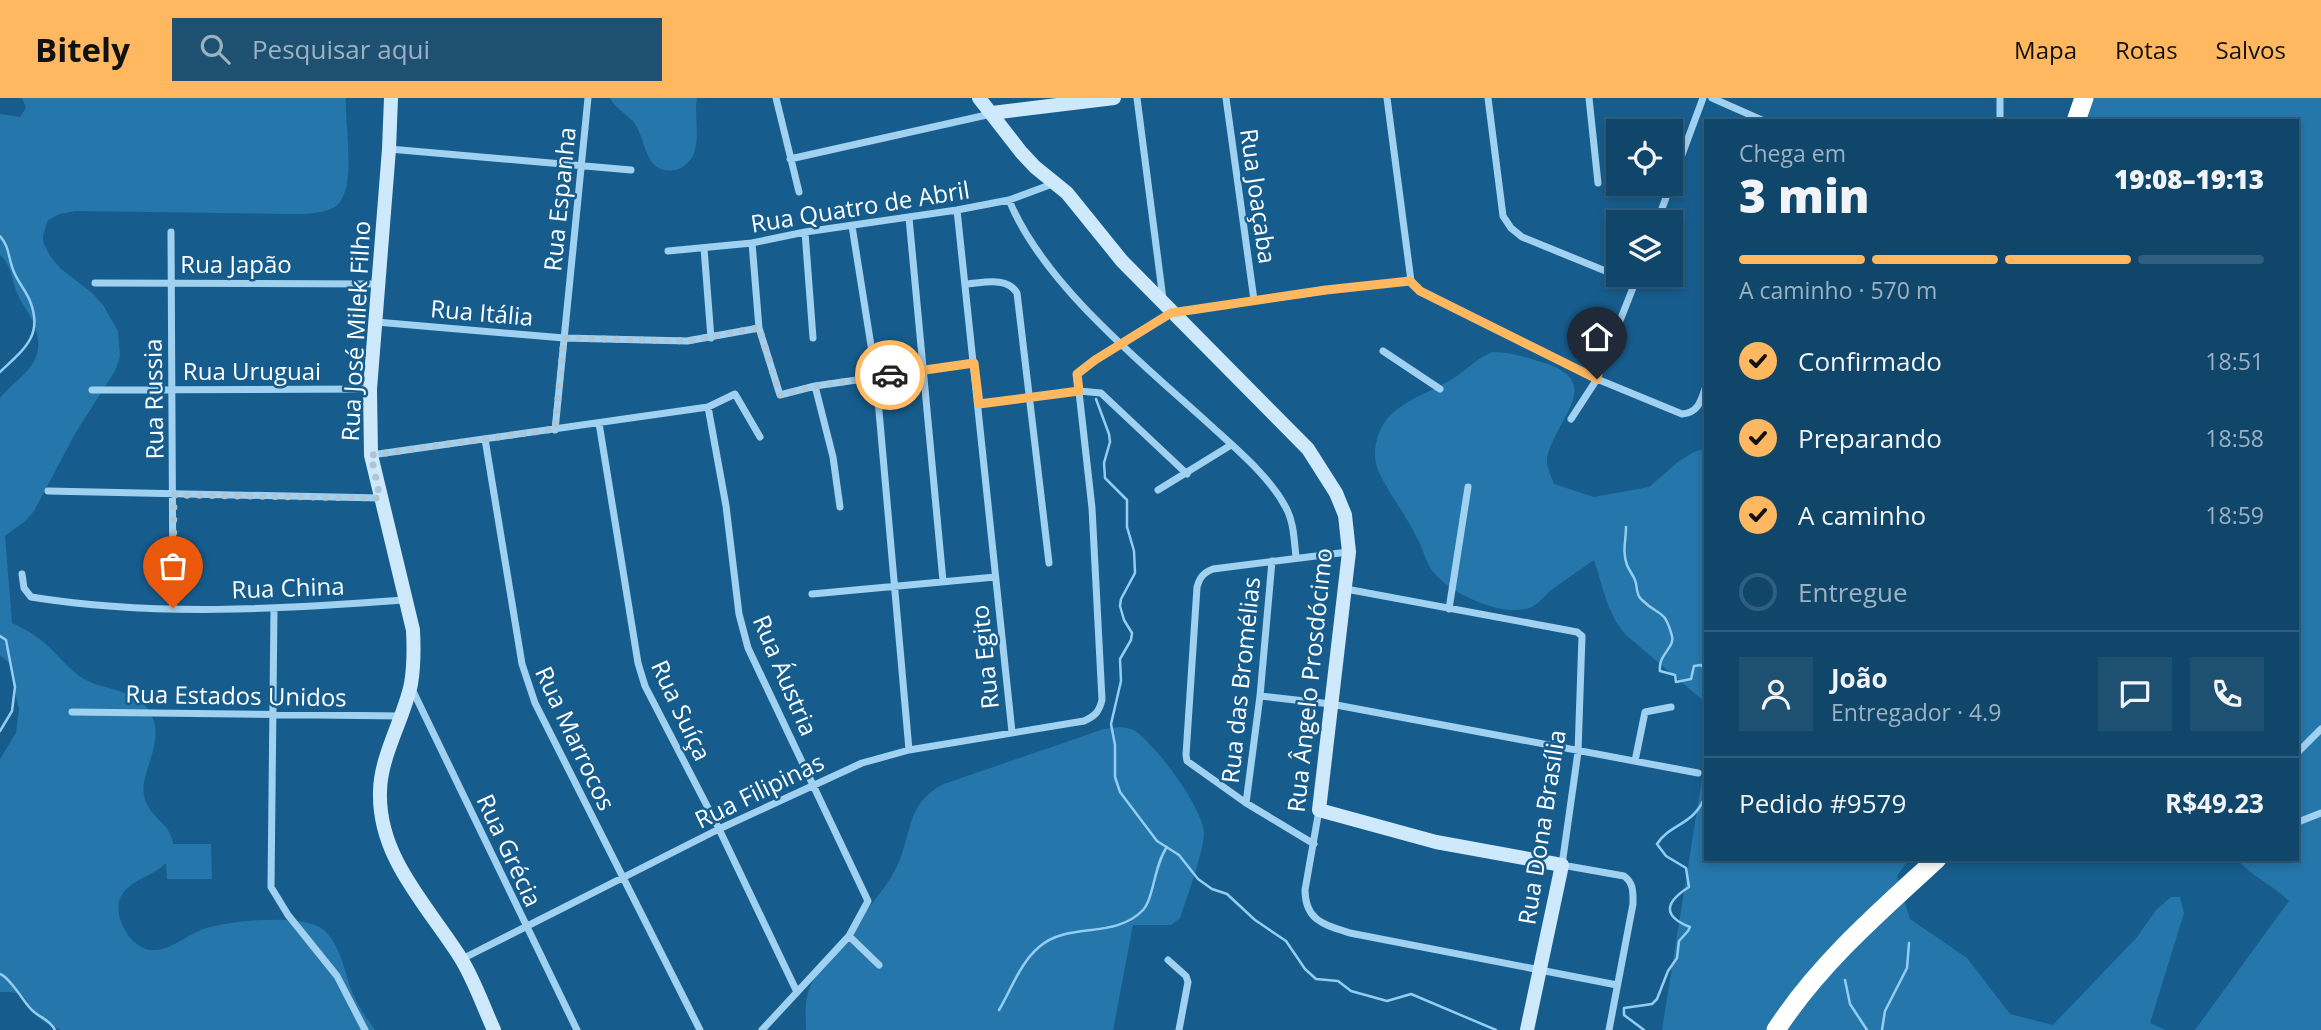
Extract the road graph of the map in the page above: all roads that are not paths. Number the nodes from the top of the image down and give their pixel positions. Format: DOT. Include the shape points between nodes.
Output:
graph roads {
  1 [pos="391,98"];
  2 [pos="588,98"];
  3 [pos="776,98"];
  4 [pos="979,98"];
  5 [pos="1115,98"];
  6 [pos="1137,98"];
  7 [pos="1226,98"];
  8 [pos="1387,98"];
  9 [pos="1488,98"];
  10 [pos="1589,98"];
  11 [pos="1703,98"];
  12 [pos="1712,98"];
  13 [pos="2000,98"];
  14 [pos="2084,98"];
  15 [pos="1065,101"];
  16 [pos="992,113"];
  17 [pos="1759,119"];
  18 [pos="2000,119"];
  19 [pos="2077,119"];
  20 [pos="389,149"];
  21 [pos="790,159"];
  22 [pos="582,166"];
  23 [pos="631,170"];
  24 [pos="1055,183"];
  25 [pos="1598,183"];
  26 [pos="799,192"];
  27 [pos="1009,200"];
  28 [pos="1661,210"];
  29 [pos="957,211"];
  30 [pos="909,218"];
  31 [pos="852,226"];
  32 [pos="171,232"];
  33 [pos="805,232"];
  34 [pos="752,243"];
  35 [pos="704,248"];
  36 [pos="668,251"];
  37 [pos="1606,271"];
  38 [pos="1410,281"];
  39 [pos="171,282"];
  40 [pos="94,283"];
  41 [pos="378,284"];
  42 [pos="965,284"];
  43 [pos="1633,287"];
  44 [pos="1254,300"];
  45 [pos="1168,309"];
  46 [pos="375,322"];
  47 [pos="759,328"];
  48 [pos="564,338"];
  49 [pos="711,338"];
  50 [pos="813,338"];
  51 [pos="1121,344"];
  52 [pos="1383,351"];
  53 [pos="974,363"];
  54 [pos="922,371"];
  55 [pos="876,377"];
  56 [pos="1597,379"];
  57 [pos="815,386"];
  58 [pos="171,389"];
  59 [pos="370,389"];
  60 [pos="1440,389"];
  61 [pos="92,390"];
  62 [pos="1079,391"];
  63 [pos="1704,392"];
  64 [pos="1028,399"];
  65 [pos="979,404"];
  66 [pos="708,407"];
  67 [pos="1571,419"];
  68 [pos="599,423"];
  69 [pos="555,429"];
  70 [pos="760,437"];
  71 [pos="485,439"];
  72 [pos="1231,444"];
  73 [pos="371,455"];
  74 [pos="1187,474"];
  75 [pos="1468,487"];
  76 [pos="48,491"];
  77 [pos="1158,491"];
  78 [pos="174,495"];
  79 [pos="380,498"];
  80 [pos="840,507"];
  81 [pos="1349,552"];
  82 [pos="1296,557"];
  83 [pos="1272,561"];
  84 [pos="1049,563"];
  85 [pos="22,574"];
  86 [pos="995,577"];
  87 [pos="943,581"];
  88 [pos="894,585"];
  89 [pos="1346,589"];
  90 [pos="812,594"];
  91 [pos="404,600"];
  92 [pos="173,608"];
  93 [pos="1449,608"];
  94 [pos="274,609"];
  95 [pos="411,686"];
  96 [pos="1260,696"];
  97 [pos="1331,704"];
  98 [pos="1671,707"];
  99 [pos="72,712"];
  100 [pos="272,715"];
  101 [pos="400,716"];
  102 [pos="2321,729"];
  103 [pos="1012,732"];
  104 [pos="909,750"];
  105 [pos="2299,751"];
  106 [pos="1578,752"];
  107 [pos="1635,761"];
  108 [pos="1698,773"];
  109 [pos="813,785"];
  110 [pos="1246,803"];
  111 [pos="1319,810"];
  112 [pos="2321,813"];
  113 [pos="2299,822"];
  114 [pos="719,830"];
  115 [pos="1314,844"];
  116 [pos="1935,861"];
  117 [pos="1562,865"];
  118 [pos="622,879"];
  119 [pos="526,928"];
  120 [pos="849,936"];
  121 [pos="462,959"];
  122 [pos="1168,960"];
  123 [pos="879,965"];
  124 [pos="1541,969"];
  125 [pos="1617,985"];
  126 [pos="797,992"];
  127 [pos="365,1030"];
  128 [pos="494,1030"];
  129 [pos="577,1030"];
  130 [pos="700,1030"];
  131 [pos="762,1030"];
  132 [pos="1179,1030"];
  133 [pos="1527,1030"];
  134 [pos="1609,1030"];
  135 [pos="1776,1030"];
  1 -- 20 [label="street, Rua José Milek Filho"];
  2 -- 22 [label="street, Rua Espanha"];
  3 -- 21 [label="street"];
  4 -- 16 [label="street, Rua Ângelo Prosdócimo"];
  5 -- 15 [label="street"];
  6 -- 45 [label="street"];
  7 -- 44 [label="street, Rua Joaçaba"];
  8 -- 38 [label="street"];
  9 -- 37 [label="street" via="1503,216 1511,228 1522,237"];
  10 -- 25 [label="street"];
  11 -- 28 [label="street"];
  12 -- 17 [label="street"];
  13 -- 18 [label="street"];
  14 -- 19 [label="highway"];
  15 -- 16 [label="street"];
  16 -- 21 [label="street"];
  16 -- 24 [label="street, Rua Ângelo Prosdócimo" via="1021,152"];
  20 -- 22 [label="street"];
  20 -- 41 [label="street, Rua José Milek Filho"];
  21 -- 26 [label="street"];
  22 -- 23 [label="street"];
  22 -- 48 [label="street, Rua Espanha"];
  24 -- 27 [label="street, Rua Quatro de Abril"];
  24 -- 45 [label="street, Rua Ângelo Prosdócimo"];
  27 -- 29 [label="street, Rua Quatro de Abril"];
  27 -- 51 [label="street" via="1020,226 1063,284"];
  29 -- 30 [label="street, Rua Quatro de Abril"];
  29 -- 42 [label="street, Rua Egito"];
  30 -- 31 [label="street, Rua Quatro de Abril"];
  30 -- 54 [label="street"];
  31 -- 33 [label="street, Rua Quatro de Abril"];
  31 -- 55 [label="street"];
  32 -- 39 [label="street, Rua Russia"];
  33 -- 34 [label="street, Rua Quatro de Abril"];
  33 -- 50 [label="street"];
  34 -- 35 [label="street, Rua Quatro de Abril"];
  34 -- 47 [label="street"];
  35 -- 36 [label="street, Rua Quatro de Abril"];
  35 -- 49 [label="street"];
  38 -- 44 [label="street"];
  38 -- 56 [label="street" via="1420,291"];
  39 -- 40 [label="street, Rua Japão"];
  39 -- 41 [label="street, Rua Japão"];
  39 -- 58 [label="street, Rua Russia"];
  41 -- 46 [label="street, Rua José Milek Filho"];
  42 -- 53 [label="street, Rua Egito"];
  42 -- 64 [label="street" via="1005,282 1017,293"];
  43 -- 56 [label="street"];
  44 -- 45 [label="street"];
  45 -- 51 [label="street"];
  45 -- 81 [label="street, Rua Ângelo Prosdócimo" via="1308,449 1336,492 1345,515"];
  46 -- 48 [label="street, Rua Itália"];
  46 -- 59 [label="street, Rua José Milek Filho"];
  47 -- 49 [label="street, Rua Itália"];
  47 -- 57 [label="street" via="780,395"];
  48 -- 49 [label="street, Rua Itália"];
  48 -- 69 [label="street, Rua Espanha"];
  51 -- 62 [label="street" via="1077,374"];
  51 -- 72 [label="street"];
  52 -- 60 [label="street"];
  53 -- 54 [label="street"];
  53 -- 65 [label="street, Rua Egito"];
  54 -- 55 [label="street"];
  54 -- 87 [label="street"];
  55 -- 57 [label="street"];
  55 -- 88 [label="street"];
  56 -- 63 [label="street" via="1682,414 1698,408"];
  56 -- 67 [label="street"];
  57 -- 80 [label="street"];
  58 -- 59 [label="street, Rua Uruguai"];
  58 -- 61 [label="street, Rua Uruguai"];
  58 -- 78 [label="street, Rua Russia"];
  59 -- 73 [label="street, Rua José Milek Filho"];
  62 -- 64 [label="street"];
  62 -- 74 [label="street" via="1101,393"];
  62 -- 103 [label="street, Rua Filipinas" via="1092,508 1102,700 1100,709 1084,721"];
  64 -- 65 [label="street"];
  64 -- 84 [label="street"];
  65 -- 86 [label="street, Rua Egito"];
  66 -- 68 [label="street"];
  66 -- 70 [label="street" via="735,394"];
  66 -- 109 [label="street, Rua Áustria" via="748,648"];
  68 -- 69 [label="street"];
  68 -- 114 [label="street, Rua Suíça" via="638,663 645,686"];
  69 -- 71 [label="street"];
  71 -- 73 [label="street"];
  71 -- 118 [label="street, Rua Marrocos" via="522,664 535,703"];
  72 -- 74 [label="street"];
  72 -- 82 [label="street" via="1287,508"];
  73 -- 79 [label="street, Rua José Milek Filho"];
  74 -- 77 [label="street"];
  75 -- 93 [label="street"];
  76 -- 78 [label="street"];
  78 -- 79 [label="street"];
  78 -- 92 [label="street, Rua Russia"];
  79 -- 91 [label="street, Rua José Milek Filho"];
  81 -- 82 [label="street"];
  81 -- 89 [label="street, Rua Ângelo Prosdócimo"];
  82 -- 83 [label="street"];
  83 -- 96 [label="street, Rua das Bromélias"];
  83 -- 110 [label="street" via="1213,569 1199,578 1197,587 1186,755 1192,767"];
  85 -- 92 [label="street, Rua China" via="31,597 73,604"];
  86 -- 87 [label="street"];
  86 -- 103 [label="street, Rua Egito"];
  87 -- 88 [label="street"];
  88 -- 90 [label="street"];
  88 -- 104 [label="street"];
  89 -- 93 [label="street"];
  89 -- 97 [label="street, Rua Ângelo Prosdócimo"];
  91 -- 94 [label="street, Rua China"];
  91 -- 95 [label="street, Rua José Milek Filho" via="415,655"];
  92 -- 94 [label="street, Rua China"];
  93 -- 106 [label="street, Rua Dona Brasília" via="1582,636"];
  94 -- 100 [label="street"];
  95 -- 101 [label="street, Rua José Milek Filho"];
  95 -- 119 [label="street, Rua Grécia"];
  96 -- 97 [label="street"];
  96 -- 110 [label="street, Rua das Bromélias"];
  97 -- 106 [label="street"];
  97 -- 111 [label="street, Rua Ângelo Prosdócimo"];
  98 -- 107 [label="street" via="1645,712"];
  99 -- 100 [label="street, Rua Estados Unidos"];
  100 -- 101 [label="street, Rua Estados Unidos"];
  100 -- 127 [label="street" via="271,887 337,976"];
  101 -- 121 [label="street, Rua José Milek Filho" via="379,790 382,825 403,873"];
  102 -- 105 [label="street"];
  103 -- 104 [label="street, Rua Filipinas"];
  104 -- 109 [label="street, Rua Filipinas" via="862,763"];
  106 -- 107 [label="street"];
  106 -- 117 [label="street, Rua Dona Brasília"];
  107 -- 108 [label="street"];
  109 -- 114 [label="street, Rua Filipinas"];
  109 -- 120 [label="street, Rua Áustria" via="868,901"];
  110 -- 115 [label="street"];
  111 -- 115 [label="street, Rua Ângelo Prosdócimo"];
  111 -- 117 [label="street" via="1436,842"];
  112 -- 113 [label="street"];
  114 -- 118 [label="street, Rua Filipinas"];
  114 -- 126 [label="street, Rua Suíça"];
  115 -- 124 [label="street, Rua Ângelo Prosdócimo" via="1305,903 1326,926"];
  116 -- 135 [label="highway" via="1826,965"];
  117 -- 124 [label="street, Rua Dona Brasília"];
  117 -- 125 [label="street" via="1630,880 1633,904"];
  118 -- 119 [label="street, Rua Filipinas"];
  118 -- 130 [label="street, Rua Marrocos"];
  119 -- 121 [label="street, Rua Filipinas"];
  119 -- 129 [label="street, Rua Grécia"];
  120 -- 123 [label="street"];
  120 -- 126 [label="street"];
  121 -- 128 [label="street, Rua José Milek Filho"];
  122 -- 132 [label="street" via="1188,982"];
  124 -- 125 [label="street"];
  124 -- 133 [label="street, Rua Dona Brasília"];
  125 -- 134 [label="street"];
  126 -- 131 [label="street"];
}
